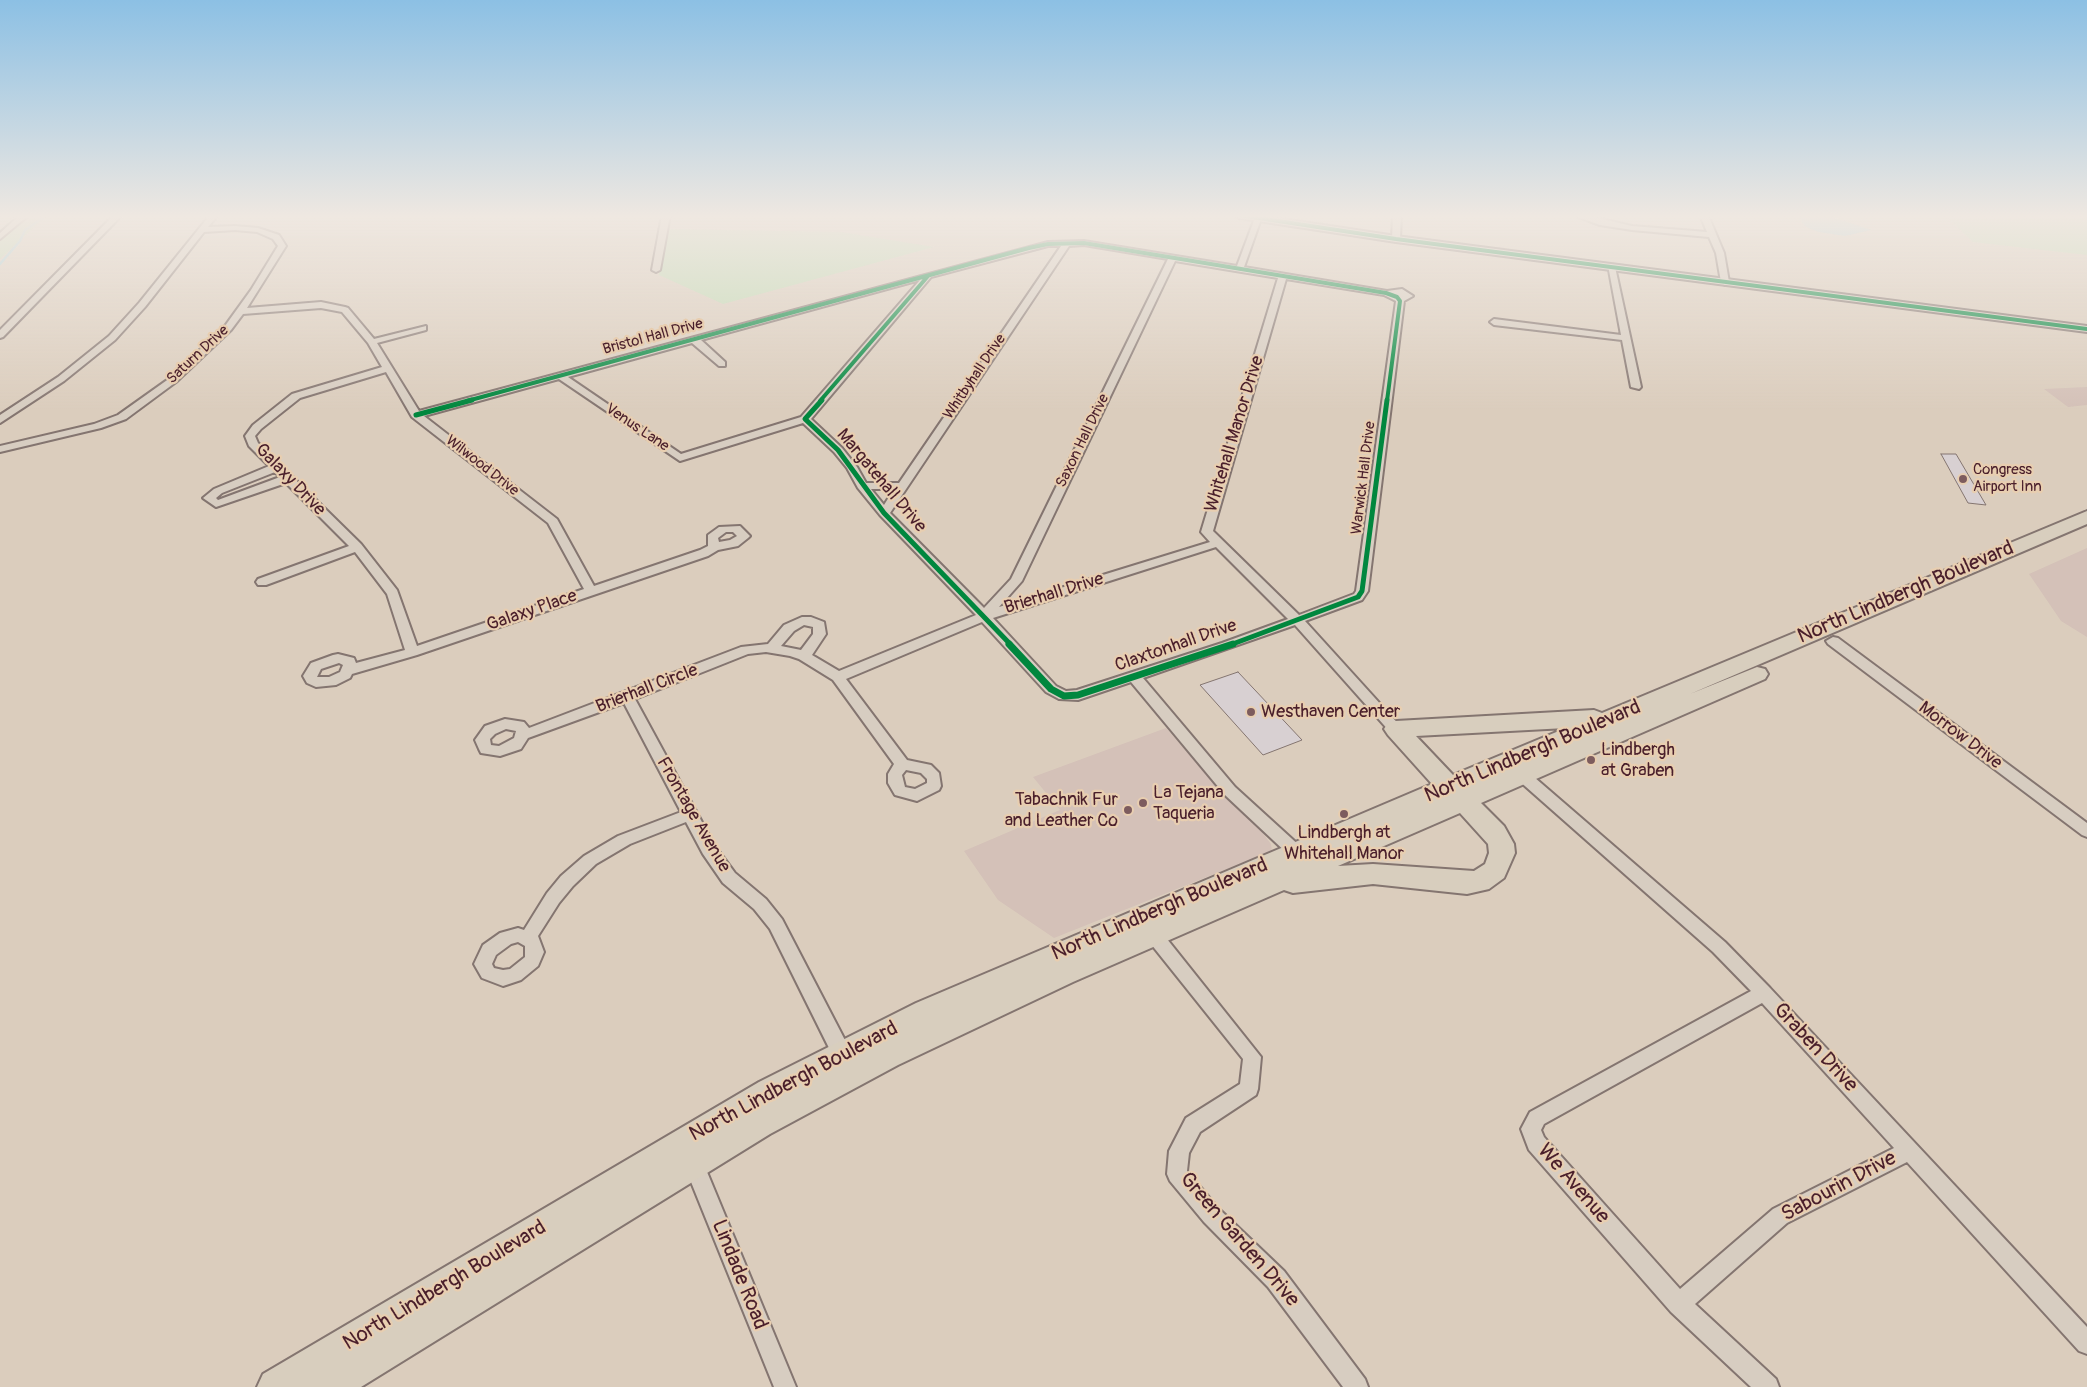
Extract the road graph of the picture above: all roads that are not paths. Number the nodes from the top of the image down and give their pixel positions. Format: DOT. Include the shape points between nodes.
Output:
graph roads {
  1 [pos="54,280"];
  2 [pos="162,280"];
  3 [pos="263,280"];
  4 [pos="913,280"];
  5 [pos="925,280"];
  6 [pos="1033,280"];
  7 [pos="1162,280"];
  8 [pos="1281,280"];
  9 [pos="1297,280"];
  10 [pos="1614,280"];
  11 [pos="1708,280"];
  12 [pos="1725,282"];
  13 [pos="884,287"];
  14 [pos="1394,297"];
  15 [pos="905,303"];
  16 [pos="242,311"];
  17 [pos="1494,322"];
  18 [pos="423,328"];
  19 [pos="2087,329"];
  20 [pos="0,335"];
  21 [pos="1625,338"];
  22 [pos="694,339"];
  23 [pos="372,342"];
  24 [pos="722,364"];
  25 [pos="387,370"];
  26 [pos="559,375"];
  27 [pos="1636,387"];
  28 [pos="416,415"];
  29 [pos="805,419"];
  30 [pos="0,420"];
  31 [pos="2,448"];
  32 [pos="277,467"];
  33 [pos="288,478"];
  34 [pos="862,486"];
  35 [pos="901,486"];
  36 [pos="884,512"];
  37 [pos="2087,517"];
  38 [pos="2087,531"];
  39 [pos="1218,543"];
  40 [pos="357,547"];
  41 [pos="714,547"];
  42 [pos="262,582"];
  43 [pos="591,591"];
  44 [pos="984,616"];
  45 [pos="1297,620"];
  46 [pos="1833,641"];
  47 [pos="771,649"];
  48 [pos="412,652"];
  49 [pos="804,656"];
  50 [pos="349,670"];
  51 [pos="838,677"];
  52 [pos="1134,677"];
  53 [pos="1064,696"];
  54 [pos="627,697"];
  55 [pos="1617,716"];
  56 [pos="1396,729"];
  57 [pos="523,735"];
  58 [pos="902,764"];
  59 [pos="1522,775"];
  60 [pos="1458,794"];
  61 [pos="691,814"];
  62 [pos="2087,830"];
  63 [pos="1296,852"];
  64 [pos="1267,885"];
  65 [pos="1153,934"];
  66 [pos="528,938"];
  67 [pos="1764,993"];
  68 [pos="842,1054"];
  69 [pos="1910,1150"];
  70 [pos="693,1162"];
  71 [pos="1679,1304"];
  72 [pos="2087,1343"];
  73 [pos="276,1387"];
  74 [pos="327,1387"];
  75 [pos="785,1387"];
  76 [pos="1357,1387"];
  77 [pos="1768,1387"];
  1 -- 20 [label="street"];
  2 -- 30 [label="street" via="112,338 61,380"];
  3 -- 16 [label="street, Saturn Drive"];
  4 -- 13 [label="street, Bristol Hall Drive"];
  5 -- 15 [label="street"];
  6 -- 35 [label="street, Whitbyhall Drive"];
  7 -- 44 [label="street, Saxon Hall Drive" via="1016,581"];
  8 -- 39 [label="street, Whitehall Manor Drive" via="1208,525 1207,532"];
  9 -- 14 [label="street, Bristol Hall Drive"];
  10 -- 21 [label="street"];
  11 -- 12 [label="street"];
  12 -- 19 [label="street"];
  13 -- 15 [label="street" via="899,293"];
  13 -- 22 [label="street, Bristol Hall Drive"];
  14 -- 45 [label="street, Warwick Hall Drive" via="1362,591 1358,597"];
  15 -- 29 [label="street"];
  16 -- 23 [label="street, Wilwood Drive" via="336,306 350,315"];
  16 -- 31 [label="street, Saturn Drive" via="192,364 128,414 97,426"];
  17 -- 21 [label="street"];
  18 -- 23 [label="street"];
  21 -- 27 [label="street"];
  22 -- 24 [label="street"];
  22 -- 26 [label="street, Bristol Hall Drive"];
  23 -- 25 [label="street, Wilwood Drive"];
  25 -- 28 [label="street, Wilwood Drive"];
  25 -- 32 [label="street, Galaxy Drive" via="296,396 257,427 250,436 253,444"];
  26 -- 28 [label="street, Bristol Hall Drive"];
  26 -- 29 [label="street, Venus Lane" via="680,458"];
  28 -- 43 [label="street, Wilwood Drive" via="553,521"];
  29 -- 34 [label="street, Margatehall Drive" via="838,450"];
  32 -- 33 [label="street, Galaxy Drive"];
  32 -- 33 [label="street" via="209,498 216,504"];
  33 -- 40 [label="street, Galaxy Drive"];
  34 -- 35 [label="street"];
  34 -- 36 [label="street, Margatehall Drive"];
  35 -- 36 [label="street, Whitbyhall Drive"];
  36 -- 44 [label="street, Margatehall Drive"];
  37 -- 55 [label="highway, North Lindbergh Boulevard"];
  38 -- 46 [label="highway, North Lindbergh Boulevard"];
  39 -- 44 [label="street, Brierhall Drive"];
  39 -- 45 [label="street, Whitehall Manor Drive"];
  40 -- 42 [label="street"];
  40 -- 48 [label="street, Galaxy Drive" via="393,593"];
  41 -- 43 [label="street, Galaxy Place"];
  43 -- 48 [label="street, Galaxy Place"];
  44 -- 51 [label="street, Brierhall Drive"];
  44 -- 53 [label="street, Margatehall Drive" via="1051,690"];
  45 -- 52 [label="street, Claxtonhall Drive"];
  45 -- 56 [label="street, Whitehall Manor Drive"];
  46 -- 59 [label="highway, North Lindbergh Boulevard"];
  46 -- 62 [label="street, Morrow Drive"];
  47 -- 49 [label="street, Brierhall Circle"];
  47 -- 49 [label="street" via="789,628 802,621 811,621 819,625 820,634"];
  47 -- 54 [label="street, Brierhall Circle" via="746,650"];
  48 -- 50 [label="street, Galaxy Place"];
  49 -- 51 [label="street, Brierhall Circle"];
  51 -- 58 [label="street, Brierhall Circle"];
  52 -- 53 [label="street, Claxtonhall Drive" via="1078,695"];
  52 -- 63 [label="street" via="1230,791"];
  54 -- 57 [label="street, Brierhall Circle"];
  54 -- 61 [label="street, Frontage Avenue"];
  55 -- 56 [label="highway" via="1562,722"];
  55 -- 60 [label="highway, North Lindbergh Boulevard"];
  56 -- 60 [label="highway"];
  59 -- 60 [label="highway, North Lindbergh Boulevard"];
  59 -- 67 [label="street, Graben Drive" via="1719,947"];
  60 -- 63 [label="highway, North Lindbergh Boulevard"];
  60 -- 64 [label="highway, North Lindbergh Boulevard"];
  60 -- 64 [label="highway" via="1495,833 1501,844 1500,861 1495,871 1480,881 1350,875"];
  61 -- 66 [label="street" via="624,840 590,860 558,893"];
  61 -- 68 [label="street, Frontage Avenue" via="709,850 729,878 760,904 776,924"];
  63 -- 68 [label="highway, North Lindbergh Boulevard" via="985,985"];
  64 -- 65 [label="highway, North Lindbergh Boulevard"];
  65 -- 70 [label="highway, North Lindbergh Boulevard" via="1005,998 887,1055"];
  65 -- 76 [label="street, Green Garden Drive" via="1252,1056 1249,1089 1193,1125 1179,1151 1176,1174 1211,1215 1276,1279"];
  67 -- 69 [label="street, Graben Drive"];
  67 -- 71 [label="street, We Avenue" via="1537,1118 1531,1129 1536,1143"];
  68 -- 73 [label="highway, North Lindbergh Boulevard" via="712,1125"];
  69 -- 71 [label="street, Sabourin Drive" via="1780,1216"];
  69 -- 72 [label="street, Graben Drive"];
  70 -- 74 [label="highway, North Lindbergh Boulevard"];
  70 -- 75 [label="street, Lindade Road"];
  71 -- 77 [label="street, We Avenue"];
}
